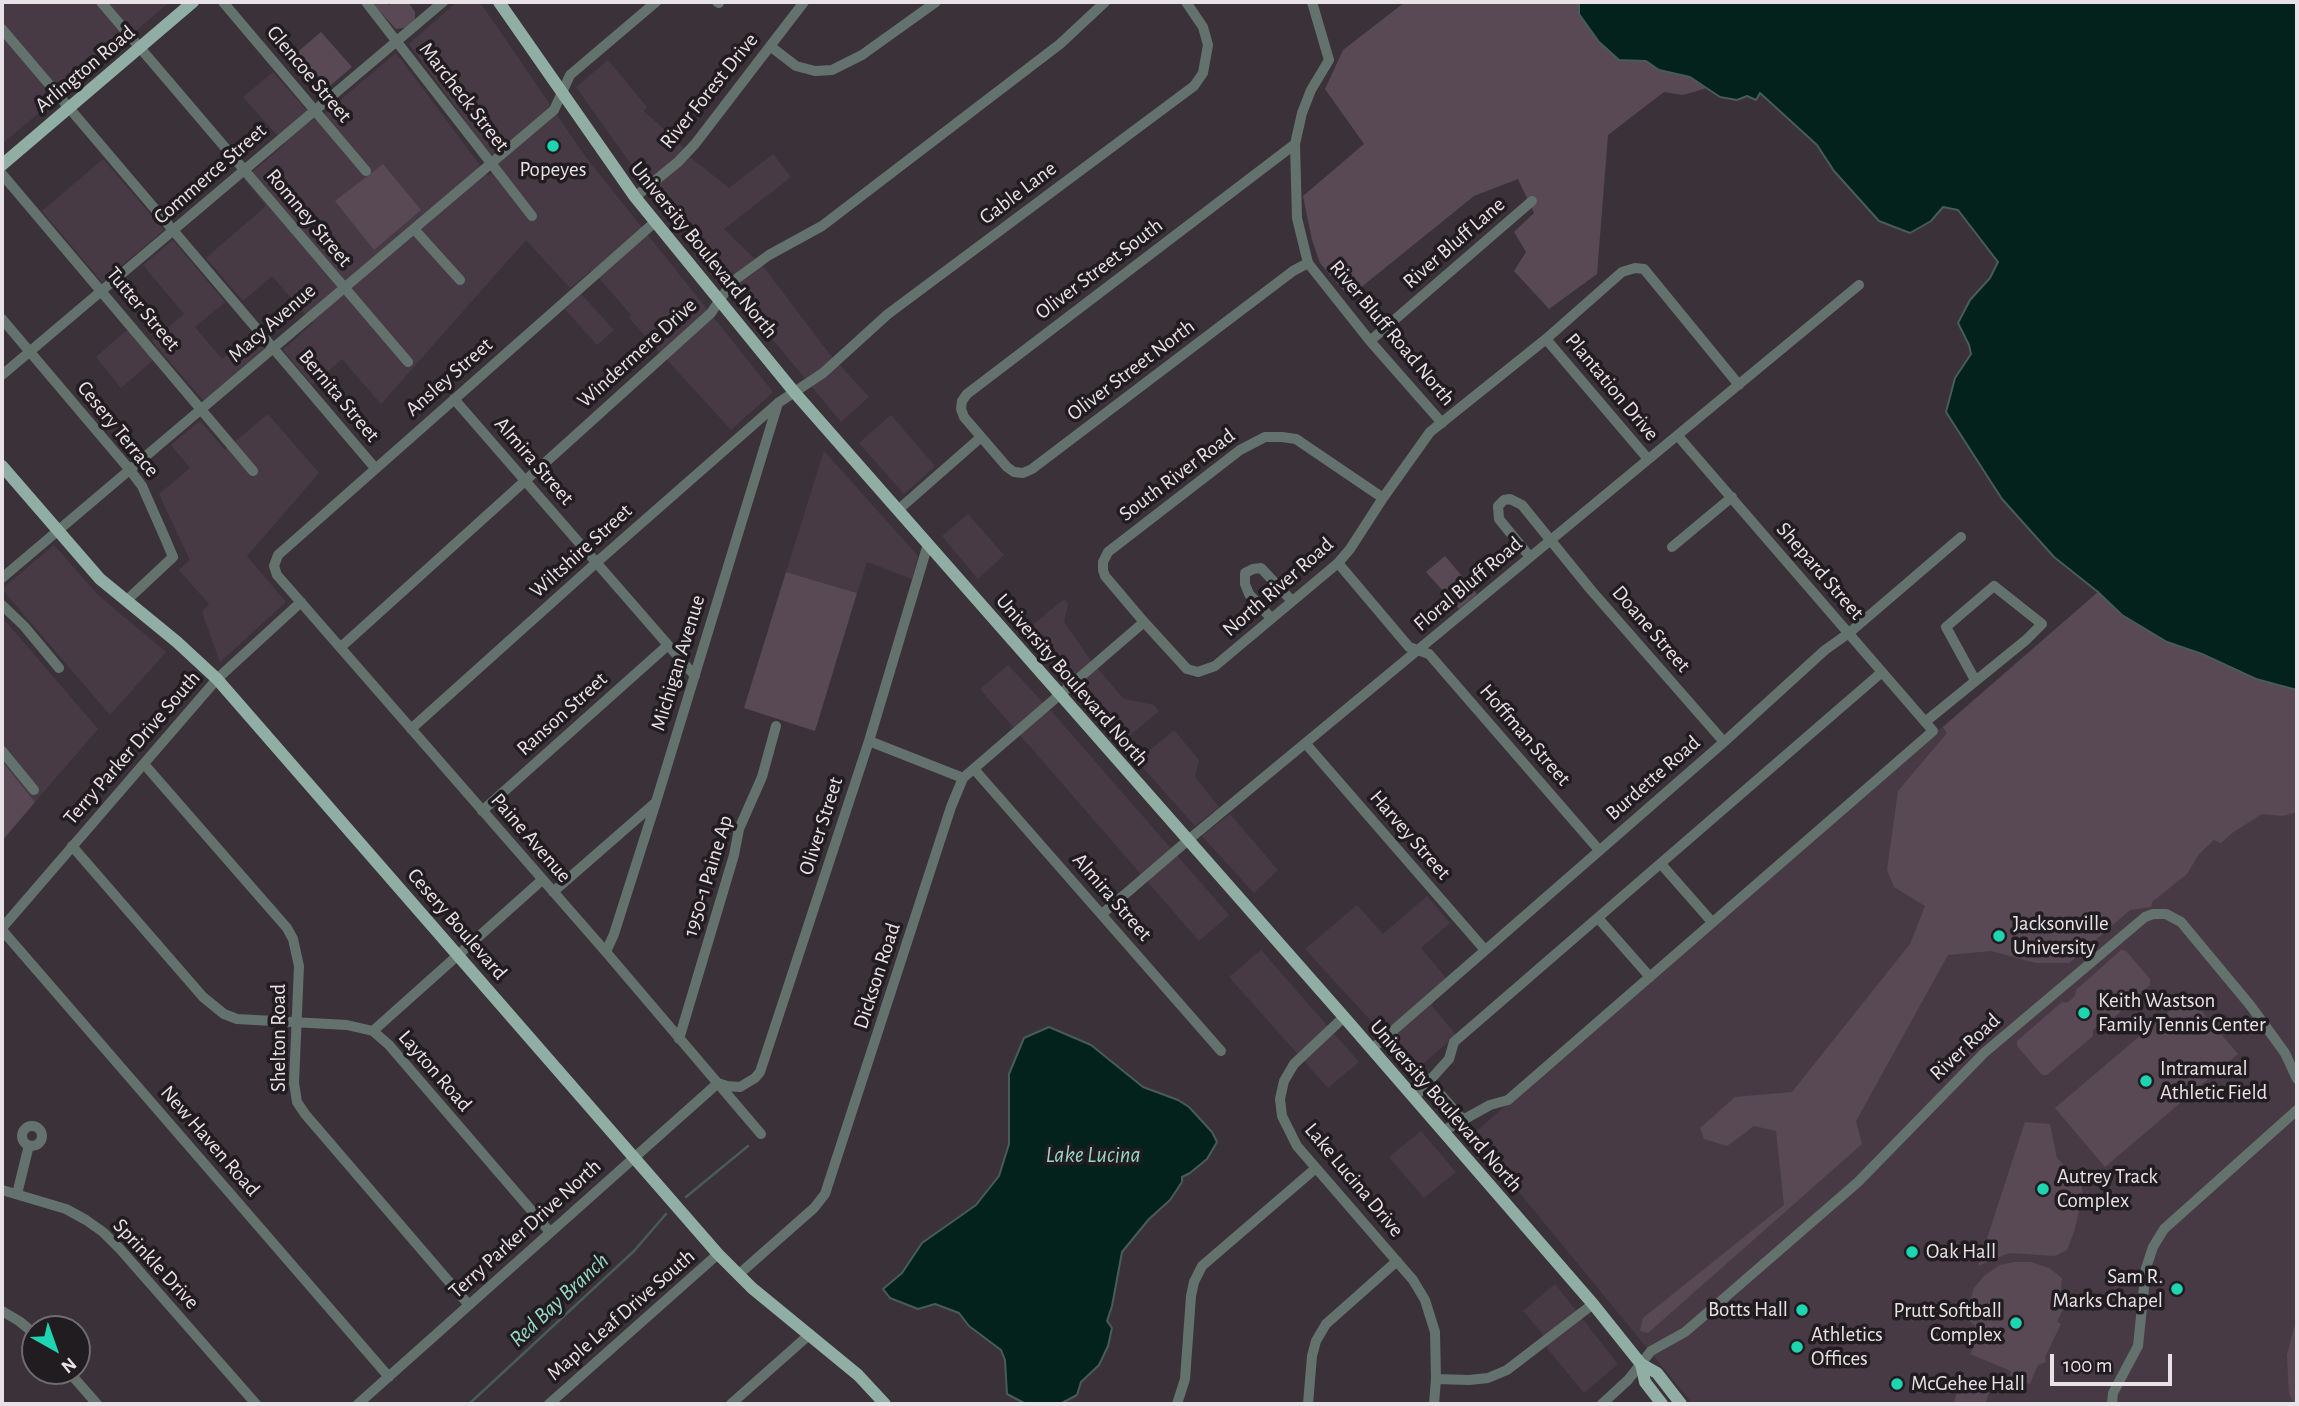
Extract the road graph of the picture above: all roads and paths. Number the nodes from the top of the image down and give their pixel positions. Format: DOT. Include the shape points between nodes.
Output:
graph roads {
  1 [pos="101,2"];
  2 [pos="193,2"];
  3 [pos="223,2"];
  4 [pos="366,2"];
  5 [pos="443,2"];
  6 [pos="500,2"];
  7 [pos="656,2"];
  8 [pos="804,2"];
  9 [pos="936,2"];
  10 [pos="1105,2"];
  11 [pos="1186,2"];
  12 [pos="1312,2"];
  13 [pos="2,29"];
  14 [pos="396,42"];
  15 [pos="770,46"];
  16 [pos="139,47"];
  17 [pos="561,93"];
  18 [pos="68,108"];
  19 [pos="315,109"];
  20 [pos="1295,144"];
  21 [pos="491,163"];
  22 [pos="2,165"];
  23 [pos="244,170"];
  24 [pos="366,171"];
  25 [pos="2,174"];
  26 [pos="635,197"];
  27 [pos="1532,201"];
  28 [pos="532,216"];
  29 [pos="655,222"];
  30 [pos="414,229"];
  31 [pos="173,231"];
  32 [pos="1308,263"];
  33 [pos="460,280"];
  34 [pos="1859,285"];
  35 [pos="343,288"];
  36 [pos="102,291"];
  37 [pos="719,303"];
  38 [pos="2,318"];
  39 [pos="1546,339"];
  40 [pos="1370,341"];
  41 [pos="273,348"];
  42 [pos="30,352"];
  43 [pos="408,362"];
  44 [pos="2,375"];
  45 [pos="1740,385"];
  46 [pos="795,393"];
  47 [pos="454,399"];
  48 [pos="778,403"];
  49 [pos="202,408"];
  50 [pos="1441,424"];
  51 [pos="1678,436"];
  52 [pos="980,438"];
  53 [pos="1648,459"];
  54 [pos="2,466"];
  55 [pos="375,468"];
  56 [pos="130,470"];
  57 [pos="253,471"];
  58 [pos="525,479"];
  59 [pos="1383,498"];
  60 [pos="1732,498"];
  61 [pos="898,510"];
  62 [pos="58,531"];
  63 [pos="1961,537"];
  64 [pos="1550,541"];
  65 [pos="929,544"];
  66 [pos="1672,547"];
  67 [pos="1530,557"];
  68 [pos="597,562"];
  69 [pos="1338,563"];
  70 [pos="274,566"];
  71 [pos="2,578"];
  72 [pos="126,601"];
  73 [pos="1292,601"];
  74 [pos="301,602"];
  75 [pos="2,606"];
  76 [pos="1271,618"];
  77 [pos="1144,622"];
  78 [pos="1849,633"];
  79 [pos="667,645"];
  80 [pos="341,647"];
  81 [pos="1419,650"];
  82 [pos="59,668"];
  83 [pos="1882,672"];
  84 [pos="695,676"];
  85 [pos="217,679"];
  86 [pos="1975,680"];
  87 [pos="1060,695"];
  88 [pos="1925,722"];
  89 [pos="776,726"];
  90 [pos="411,729"];
  91 [pos="869,741"];
  92 [pos="1724,742"];
  93 [pos="1306,744"];
  94 [pos="2,751"];
  95 [pos="144,764"];
  96 [pos="974,769"];
  97 [pos="963,778"];
  98 [pos="34,790"];
  99 [pos="656,803"];
  100 [pos="482,811"];
  101 [pos="1187,841"];
  102 [pos="72,846"];
  103 [pos="1599,850"];
  104 [pos="1661,863"];
  105 [pos="542,880"];
  106 [pos="553,892"];
  107 [pos="1102,914"];
  108 [pos="1598,918"];
  109 [pos="1712,922"];
  110 [pos="2,929"];
  111 [pos="1485,950"];
  112 [pos="606,952"];
  113 [pos="458,955"];
  114 [pos="1650,977"];
  115 [pos="1344,1017"];
  116 [pos="296,1022"];
  117 [pos="373,1031"];
  118 [pos="679,1039"];
  119 [pos="1372,1049"];
  120 [pos="1221,1051"];
  121 [pos="2297,1079"];
  122 [pos="1429,1082"];
  123 [pos="718,1083"];
  124 [pos="1414,1098"];
  125 [pos="2297,1110"];
  126 [pos="1463,1120"];
  127 [pos="1443,1132"];
  128 [pos="761,1134"];
  129 [pos="29,1145"];
  130 [pos="634,1157"];
  131 [pos="1316,1168"];
  132 [pos="2,1190"];
  133 [pos="18,1194"];
  134 [pos="550,1232"];
  135 [pos="719,1254"];
  136 [pos="1397,1261"];
  137 [pos="738,1275"];
  138 [pos="1593,1304"];
  139 [pos="469,1305"];
  140 [pos="2,1311"];
  141 [pos="21,1323"];
  142 [pos="810,1334"];
  143 [pos="1641,1364"];
  144 [pos="389,1377"];
  145 [pos="1436,1379"];
  146 [pos="80,1385"];
  147 [pos="97,1404"];
  148 [pos="256,1404"];
  149 [pos="358,1404"];
  150 [pos="549,1404"];
  151 [pos="731,1404"];
  152 [pos="885,1404"];
  153 [pos="1177,1404"];
  154 [pos="1308,1404"];
  155 [pos="1434,1404"];
  156 [pos="1602,1404"];
  157 [pos="1662,1404"];
  158 [pos="1681,1404"];
  159 [pos="2112,1404"];
  1 -- 16 [label="street, Romney Street"];
  2 -- 16 [label="main road, Arlington Road"];
  3 -- 19 [label="street, Glencoe Street"];
  4 -- 14 [label="street, Marcheck Street"];
  5 -- 14 [label="street, Commerce Street"];
  6 -- 17 [label="main road, University Boulevard North"];
  7 -- 17 [label="street, Macy Avenue" via="570,75"];
  8 -- 15 [label="street, River Forest Drive"];
  9 -- 15 [label="street" via="862,55 832,69 796,66"];
  10 -- 37 [label="street, Windermere Drive" via="1059,44 822,226 732,282"];
  11 -- 46 [label="street, Gable Lane" via="1203,27 1208,45 1203,73 1194,86 899,306"];
  12 -- 20 [label="street, River Bluff Road North" via="1329,60 1311,90"];
  13 -- 18 [label="street, Bernita Street"];
  14 -- 19 [label="street, Commerce Street"];
  14 -- 21 [label="street, Marcheck Street"];
  15 -- 26 [label="street, River Forest Drive" via="695,144"];
  16 -- 18 [label="main road, Arlington Road"];
  16 -- 23 [label="street, Romney Street"];
  17 -- 21 [label="street, Macy Avenue" via="554,110"];
  17 -- 26 [label="main road, University Boulevard North"];
  18 -- 22 [label="main road, Arlington Road"];
  18 -- 31 [label="street, Bernita Street"];
  19 -- 23 [label="street, Commerce Street"];
  19 -- 24 [label="street, Glencoe Street"];
  20 -- 32 [label="street, River Bluff Road North" via="1297,218"];
  20 -- 52 [label="street, Oliver Street South" via="967,394 961,409"];
  21 -- 28 [label="street, Marcheck Street"];
  21 -- 30 [label="street, Macy Avenue"];
  23 -- 31 [label="street, Commerce Street"];
  23 -- 35 [label="street, Romney Street"];
  25 -- 36 [label="street, Tutter Street"];
  26 -- 29 [label="main road, University Boulevard North"];
  27 -- 40 [label="street, River Bluff Lane"];
  29 -- 37 [label="main road, University Boulevard North"];
  29 -- 47 [label="street, Ansley Street"];
  30 -- 33 [label="street"];
  30 -- 35 [label="street, Macy Avenue"];
  31 -- 36 [label="street, Commerce Street"];
  31 -- 41 [label="street, Bernita Street"];
  32 -- 40 [label="street, River Bluff Road North"];
  32 -- 52 [label="street, Oliver Street North" via="1032,469 1014,472"];
  34 -- 45 [label="street, Floral Bluff Road"];
  35 -- 41 [label="street, Macy Avenue"];
  35 -- 43 [label="street, Romney Street"];
  36 -- 42 [label="street, Commerce Street"];
  36 -- 49 [label="street, Tutter Street"];
  37 -- 46 [label="main road, University Boulevard North"];
  37 -- 58 [label="street, Windermere Drive"];
  38 -- 42 [label="street, Cesery Terrace"];
  39 -- 45 [label="street, River Bluff Road North" via="1622,272 1644,269"];
  39 -- 50 [label="street, River Bluff Road North"];
  39 -- 53 [label="street, Plantation Drive"];
  40 -- 50 [label="street, River Bluff Road North"];
  41 -- 49 [label="street, Macy Avenue"];
  41 -- 55 [label="street, Bernita Street"];
  42 -- 44 [label="street, Commerce Street"];
  42 -- 56 [label="street, Cesery Terrace"];
  45 -- 51 [label="street, Floral Bluff Road"];
  46 -- 48 [label="street"];
  46 -- 61 [label="main road, University Boulevard North"];
  47 -- 55 [label="street, Ansley Street"];
  47 -- 58 [label="street, Almira Street"];
  48 -- 68 [label="street, Wiltshire Street"];
  48 -- 84 [label="street, Michigan Avenue"];
  49 -- 56 [label="street, Macy Avenue"];
  49 -- 57 [label="street, Tutter Street"];
  50 -- 59 [label="street, North River Road" via="1430,432"];
  51 -- 53 [label="street, Floral Bluff Road"];
  51 -- 60 [label="street, Shepard Street"];
  52 -- 61 [label="street"];
  53 -- 64 [label="street, Floral Bluff Road"];
  54 -- 62 [label="main road, Cesery Boulevard"];
  55 -- 70 [label="street, Ansley Street" via="278,555"];
  56 -- 62 [label="street, Macy Avenue"];
  56 -- 72 [label="street, Cesery Terrace" via="142,486 173,557"];
  58 -- 68 [label="street, Almira Street"];
  58 -- 80 [label="street, Windermere Drive"];
  59 -- 69 [label="street, North River Road"];
  59 -- 77 [label="street, South River Road" via="1296,439 1265,437 1252,443 1108,552 1103,562 1105,576"];
  60 -- 66 [label="street"];
  60 -- 78 [label="street, Shepard Street"];
  61 -- 65 [label="main road, University Boulevard North"];
  62 -- 71 [label="street, Macy Avenue"];
  62 -- 72 [label="main road, Cesery Boulevard"];
  63 -- 78 [label="street, Burdette Road"];
  64 -- 67 [label="street, Floral Bluff Road"];
  64 -- 67 [label="street, Doane Street" via="1522,505 1510,499 1501,503 1499,519"];
  64 -- 92 [label="street, Doane Street"];
  65 -- 87 [label="main road, University Boulevard North"];
  65 -- 91 [label="street, Oliver Street"];
  67 -- 81 [label="street, Floral Bluff Road"];
  68 -- 79 [label="street, Almira Street"];
  68 -- 90 [label="street, Wiltshire Street"];
  69 -- 73 [label="street, North River Road"];
  69 -- 81 [label="street, Hoffman Street" via="1409,647"];
  70 -- 74 [label="street, Paine Avenue"];
  72 -- 85 [label="main road, Cesery Boulevard"];
  73 -- 76 [label="street, North River Road"];
  73 -- 76 [label="street" via="1261,568 1245,573 1249,594"];
  74 -- 80 [label="street, Paine Avenue"];
  74 -- 85 [label="street, Terry Parker Drive South"];
  75 -- 82 [label="street"];
  76 -- 77 [label="street, North River Road" via="1215,667 1198,672 1187,669"];
  77 -- 87 [label="street, Dickson Road"];
  78 -- 83 [label="street, Shepard Street"];
  78 -- 92 [label="street, Burdette Road"];
  79 -- 84 [label="street, Almira Street"];
  79 -- 100 [label="street, Ranson Street"];
  80 -- 90 [label="street, Paine Avenue"];
  81 -- 93 [label="street, Floral Bluff Road"];
  81 -- 103 [label="street, Hoffman Street" via="1429,654"];
  83 -- 88 [label="street, Shepard Street"];
  83 -- 104 [label="street"];
  84 -- 99 [label="street, Michigan Avenue"];
  85 -- 95 [label="street, Terry Parker Drive South"];
  85 -- 113 [label="main road, Cesery Boulevard"];
  86 -- 86 [label="street" via="2042,624 1994,586 1946,627"];
  86 -- 88 [label="street"];
  87 -- 96 [label="street, Dickson Road"];
  87 -- 101 [label="main road, University Boulevard North"];
  88 -- 109 [label="street, Shepard Street" via="1933,731"];
  89 -- 118 [label="street, 1950-1 Paine Ap" via="762,777 739,830"];
  90 -- 100 [label="street, Paine Avenue"];
  91 -- 97 [label="street"];
  91 -- 123 [label="street, Oliver Street" via="760,1072 740,1087"];
  92 -- 103 [label="street, Burdette Road"];
  93 -- 101 [label="street, Floral Bluff Road"];
  93 -- 111 [label="street, Harvey Street"];
  94 -- 98 [label="street"];
  95 -- 102 [label="street, Terry Parker Drive South"];
  95 -- 116 [label="street, Shelton Road" via="293,939 299,966"];
  96 -- 97 [label="street, Dickson Road"];
  96 -- 107 [label="street, Almira Street"];
  97 -- 137 [label="street, Dickson Road" via="825,1194"];
  99 -- 106 [label="street"];
  99 -- 112 [label="street, Michigan Avenue"];
  100 -- 105 [label="street, Paine Avenue"];
  101 -- 107 [label="street, Floral Bluff Road"];
  101 -- 115 [label="main road, University Boulevard North"];
  102 -- 110 [label="street, Terry Parker Drive South"];
  102 -- 116 [label="street, Layton Road" via="212,1007 237,1019"];
  103 -- 111 [label="street, Burdette Road"];
  104 -- 108 [label="street"];
  104 -- 109 [label="street"];
  105 -- 106 [label="street, Paine Avenue"];
  105 -- 113 [label="street"];
  106 -- 112 [label="street, Paine Avenue"];
  107 -- 120 [label="street, Almira Street"];
  108 -- 114 [label="street"];
  108 -- 122 [label="street" via="1454,1042 1449,1059"];
  109 -- 114 [label="street"];
  110 -- 144 [label="street, New Haven Road"];
  111 -- 119 [label="street, Burdette Road"];
  112 -- 118 [label="street, Paine Avenue"];
  113 -- 117 [label="street"];
  113 -- 130 [label="main road, Cesery Boulevard"];
  114 -- 126 [label="street" via="1508,1100"];
  115 -- 119 [label="main road, University Boulevard North"];
  115 -- 131 [label="street, Lake Lucina Drive" via="1294,1065 1280,1099 1288,1131"];
  116 -- 117 [label="street, Layton Road"];
  116 -- 139 [label="street, Shelton Road" via="297,1102"];
  117 -- 134 [label="street, Layton Road"];
  118 -- 123 [label="street, Paine Avenue"];
  119 -- 124 [label="main road, University Boulevard North"];
  121 -- 143 [label="street, River Road" via="2250,1005 2181,922 2166,914 2149,915 1984,1053 1858,1182 1685,1332 1650,1351"];
  122 -- 124 [label="street"];
  122 -- 126 [label="street"];
  123 -- 128 [label="street, Paine Avenue"];
  123 -- 130 [label="street, Terry Parker Drive North"];
  124 -- 127 [label="main road, University Boulevard North"];
  125 -- 159 [label="street" via="2164,1229 2146,1268 2138,1346 2113,1393"];
  126 -- 127 [label="street"];
  127 -- 138 [label="main road, University Boulevard North"];
  129 -- 133 [label="street"];
  130 -- 134 [label="street, Terry Parker Drive North"];
  130 -- 135 [label="main road, Cesery Boulevard"];
  131 -- 136 [label="street, Lake Lucina Drive"];
  131 -- 153 [label="street" via="1202,1266 1191,1296 1185,1379"];
  132 -- 133 [label="street, Sprinkle Drive"];
  133 -- 148 [label="street, Sprinkle Drive" via="66,1209 103,1232"];
  134 -- 139 [label="street, Terry Parker Drive North"];
  135 -- 137 [label="main road, Cesery Boulevard"];
  135 -- 150 [label="street, Maple Leaf Drive South"];
  136 -- 145 [label="street, Lake Lucina Drive" via="1432,1316"];
  136 -- 154 [label="street" via="1326,1324 1312,1356"];
  137 -- 142 [label="main road, Cesery Boulevard"];
  138 -- 143 [label="main road, University Boulevard North"];
  138 -- 145 [label="street" via="1507,1370 1488,1378"];
  139 -- 144 [label="street, Terry Parker Drive North"];
  140 -- 141 [label="street"];
  142 -- 151 [label="street"];
  142 -- 152 [label="main road, Cesery Boulevard"];
  143 -- 156 [label="street"];
  143 -- 157 [label="main road, University Boulevard North" via="1645,1382"];
  143 -- 158 [label="main road, University Boulevard North" via="1657,1373"];
  144 -- 149 [label="street, Terry Parker Drive North"];
  145 -- 155 [label="street, Lake Lucina Drive"];
  146 -- 147 [label="street"];
}
